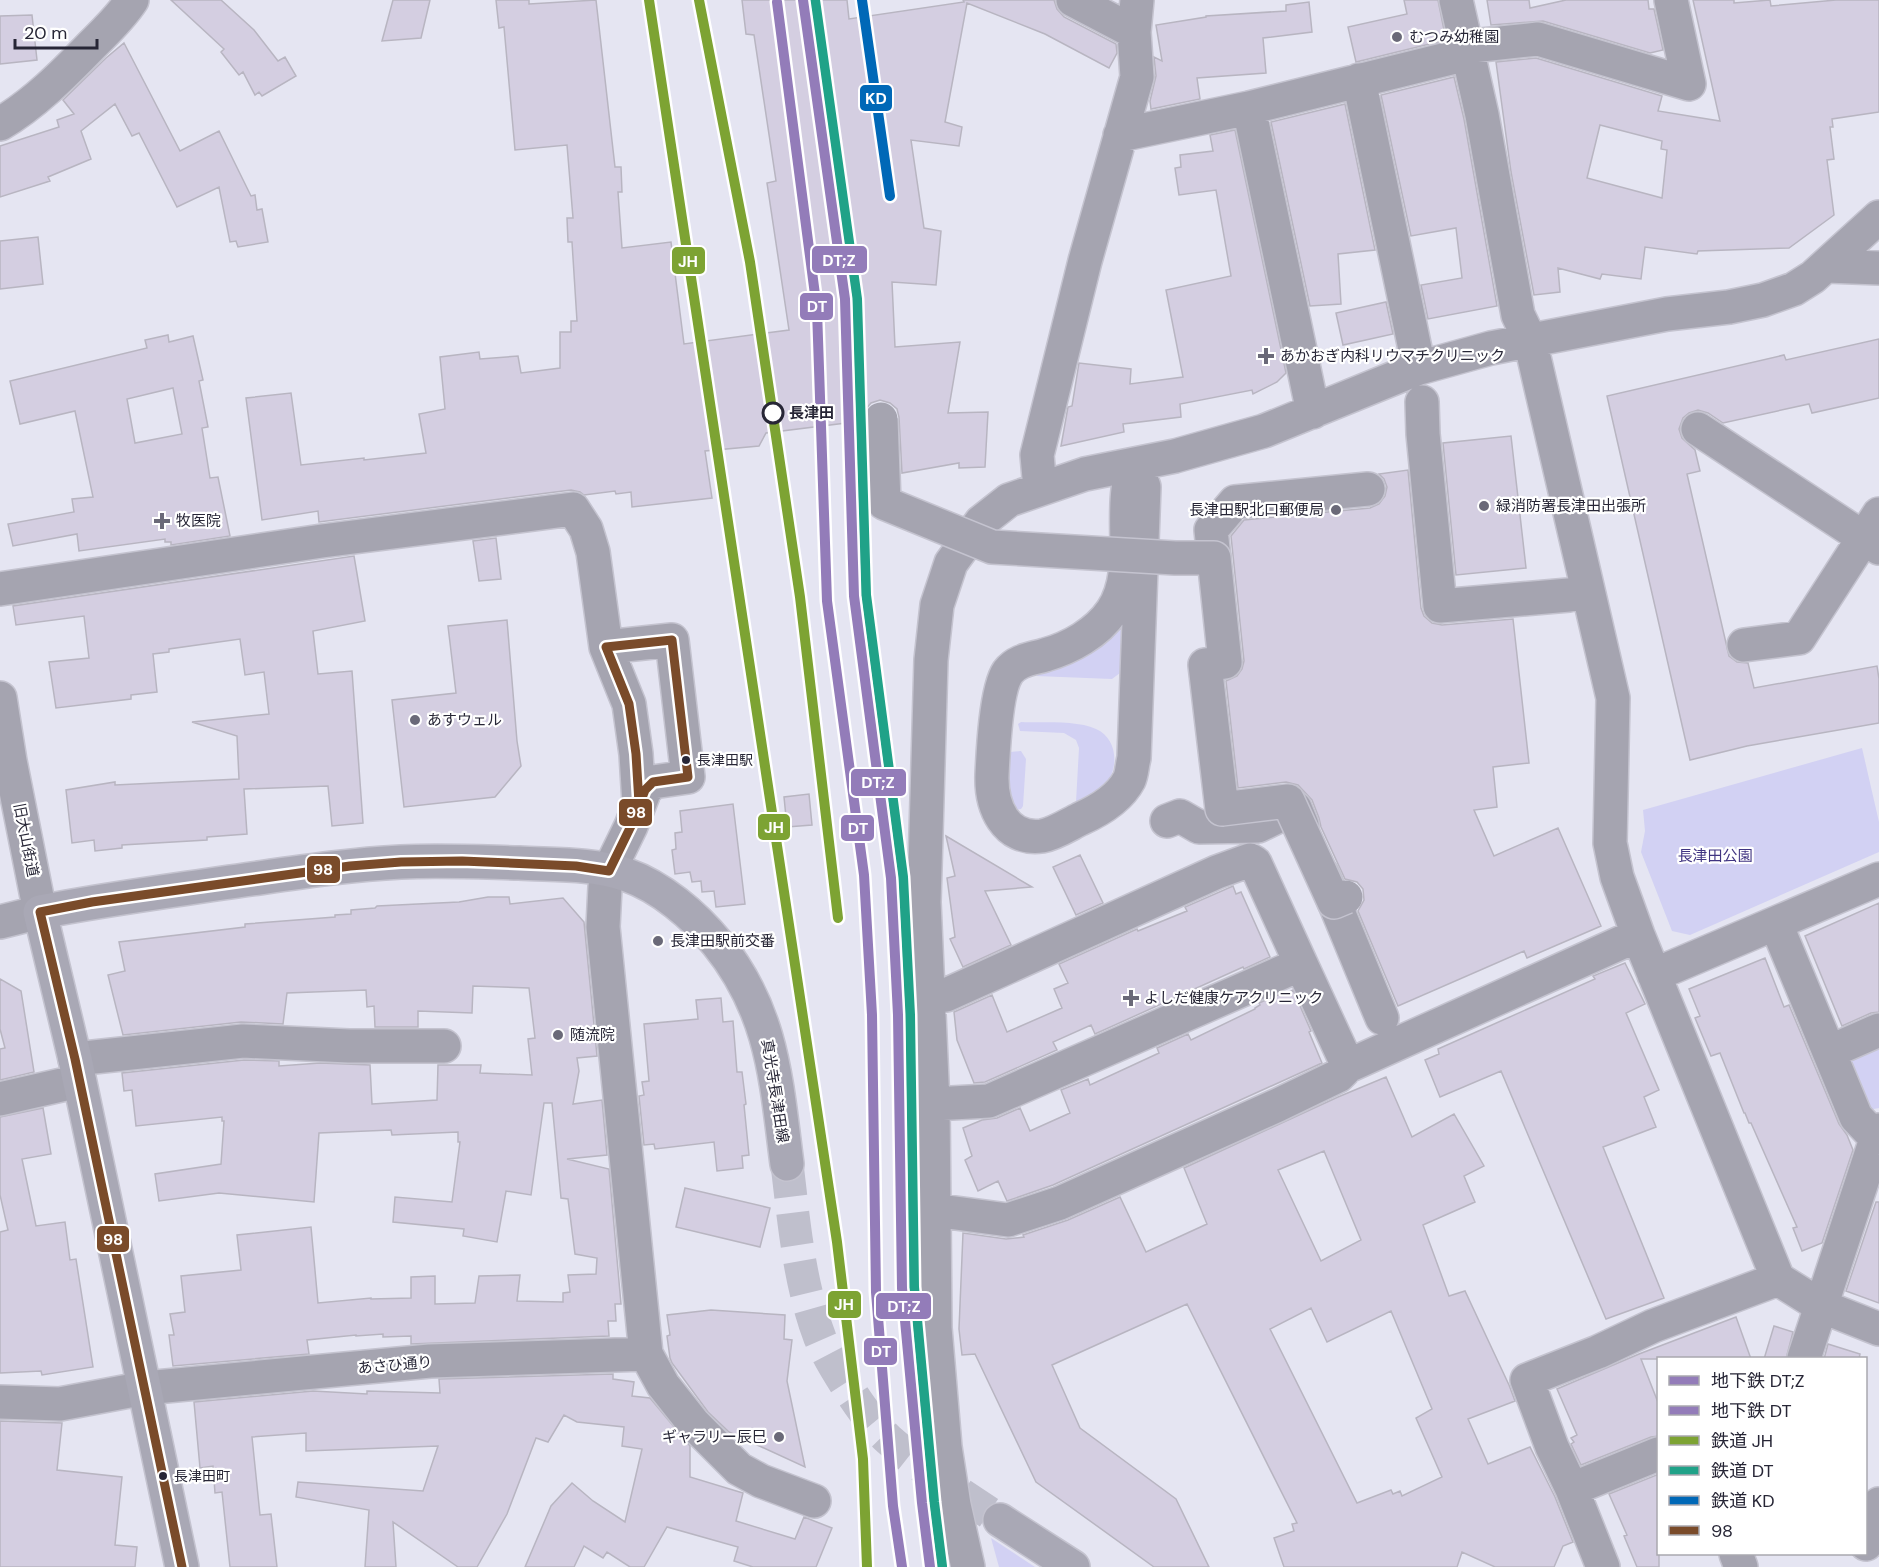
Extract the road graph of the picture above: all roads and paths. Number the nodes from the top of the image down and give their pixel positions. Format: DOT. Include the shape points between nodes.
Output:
graph roads {
  1 [pos="132,0"];
  2 [pos="1073,0"];
  3 [pos="1137,0"];
  4 [pos="1456,0"];
  5 [pos="1671,0"];
  6 [pos="1134,32"];
  7 [pos="1466,52"];
  8 [pos="1359,80"];
  9 [pos="1249,108"];
  10 [pos="0,124"];
  11 [pos="1120,135"];
  12 [pos="1879,217"];
  13 [pos="1827,266"];
  14 [pos="1879,268"];
  15 [pos="1530,340"];
  16 [pos="1419,368"];
  17 [pos="1422,402"];
  18 [pos="1313,412"];
  19 [pos="1698,429"];
  20 [pos="886,439"];
  21 [pos="1136,464"];
  22 [pos="1040,489"];
  23 [pos="1368,489"];
  24 [pos="1874,533"];
  25 [pos="1214,558"];
  26 [pos="0,590"];
  27 [pos="1569,595"];
  28 [pos="1744,645"];
  29 [pos="606,647"];
  30 [pos="0,698"];
  31 [pos="639,803"];
  32 [pos="1167,821"];
  33 [pos="609,871"];
  34 [pos="1879,879"];
  35 [pos="1346,897"];
  36 [pos="40,912"];
  37 [pos="0,922"];
  38 [pos="1776,924"];
  39 [pos="1638,935"];
  40 [pos="1300,964"];
  41 [pos="1654,975"];
  42 [pos="928,998"];
  43 [pos="1382,1017"];
  44 [pos="1879,1030"];
  45 [pos="444,1046"];
  46 [pos="1829,1052"];
  47 [pos="1348,1066"];
  48 [pos="77,1070"];
  49 [pos="0,1099"];
  50 [pos="933,1104"];
  51 [pos="1877,1134"];
  52 [pos="787,1164"];
  53 [pos="933,1210"];
  54 [pos="1778,1279"];
  55 [pos="1821,1306"];
  56 [pos="1879,1329"];
  57 [pos="646,1354"];
  58 [pos="1805,1357"];
  59 [pos="145,1388"];
  60 [pos="0,1402"];
  61 [pos="1657,1455"];
  62 [pos="1572,1489"];
  63 [pos="814,1501"];
  64 [pos="1879,1504"];
  65 [pos="1000,1520"];
  66 [pos="1867,1541"];
  67 [pos="182,1567"];
  68 [pos="968,1567"];
  69 [pos="1073,1567"];
  70 [pos="1603,1567"];
  1 -- 10 [label="street" via="73,64 19,113"];
  2 -- 6 [label="street"];
  3 -- 6 [label="street"];
  4 -- 7 [label="street"];
  5 -- 7 [label="street" via="1689,84 1538,39 1473,46"];
  6 -- 11 [label="street" via="1137,77"];
  7 -- 8 [label="street"];
  7 -- 15 [label="street" via="1482,115 1518,315"];
  8 -- 9 [label="street"];
  8 -- 16 [label="street"];
  9 -- 11 [label="street"];
  9 -- 18 [label="street"];
  11 -- 22 [label="street" via="1037,454"];
  12 -- 13 [label="street"];
  13 -- 14 [label="street"];
  13 -- 15 [label="street" via="1794,289 1763,300"];
  15 -- 16 [label="street"];
  15 -- 39 [label="street" via="1613,698 1610,843 1617,877"];
  16 -- 18 [label="street"];
  17 -- 27 [label="street" via="1440,606"];
  18 -- 21 [label="street" via="1215,446"];
  19 -- 24 [label="street"];
  20 -- 25 [label="street, bridge" via="884,503 992,547 1013,553"];
  21 -- 21 [label="street" via="1144,487 1134,758 1129,780 1100,810 1044,836 1020,833 1001,818 993,796 995,739 1006,674 1024,661 1078,641 1098,628 1113,610 1122,592 1128,489"];
  21 -- 22 [label="street" via="1085,474"];
  22 -- 42 [label="street" via="1009,500 981,522 951,563 937,605 931,660 924,902"];
  23 -- 25 [label="street" via="1234,502 1211,530"];
  24 -- 28 [label="street" via="1798,638"];
  25 -- 35 [label="street, bridge" via="1225,663 1205,665 1222,808 1288,801 1334,902"];
  26 -- 29 [label="street" via="573,508 586,529 593,552"];
  29 -- 31 [label="street" via="629,704"];
  29 -- 31 [label="street" via="672,640 688,777 653,782"];
  30 -- 36 [label="street, 旧大山街道"];
  31 -- 33 [label="street"];
  32 -- 43 [label="street" via="1180,816 1199,827 1258,826 1295,808"];
  33 -- 36 [label="main road, 真光寺長津田線" via="565,865 401,862 327,869"];
  33 -- 52 [label="main road, 真光寺長津田線" via="637,879 680,906 736,969 766,1033"];
  33 -- 57 [label="street" via="603,927"];
  34 -- 38 [label="street"];
  36 -- 37 [label="street"];
  36 -- 48 [label="main road"];
  38 -- 41 [label="street"];
  38 -- 46 [label="street"];
  39 -- 41 [label="street"];
  39 -- 47 [label="street"];
  40 -- 42 [label="street" via="1256,863 1250,860 946,995"];
  40 -- 47 [label="street"];
  40 -- 50 [label="street" via="989,1101"];
  41 -- 54 [label="street"];
  42 -- 50 [label="street"];
  44 -- 46 [label="street"];
  45 -- 48 [label="street" via="243,1041"];
  46 -- 51 [label="street" via="1856,1117"];
  47 -- 53 [label="street" via="1338,1076 1288,1100 1060,1203 1008,1220"];
  48 -- 49 [label="street"];
  48 -- 59 [label="main road"];
  50 -- 53 [label="street"];
  51 -- 55 [label="street"];
  53 -- 68 [label="street" via="935,1328 945,1447"];
  54 -- 55 [label="street"];
  54 -- 62 [label="street" via="1653,1326 1527,1380"];
  55 -- 56 [label="street"];
  55 -- 58 [label="street"];
  57 -- 59 [label="street, あさひ通り" via="430,1361"];
  57 -- 63 [label="street" via="663,1385 688,1416 739,1469"];
  59 -- 60 [label="street, あさひ通り" via="60,1404"];
  59 -- 67 [label="main road"];
  61 -- 62 [label="street"];
  62 -- 70 [label="street"];
  64 -- 66 [label="street"];
  65 -- 69 [label="main road"];
}
